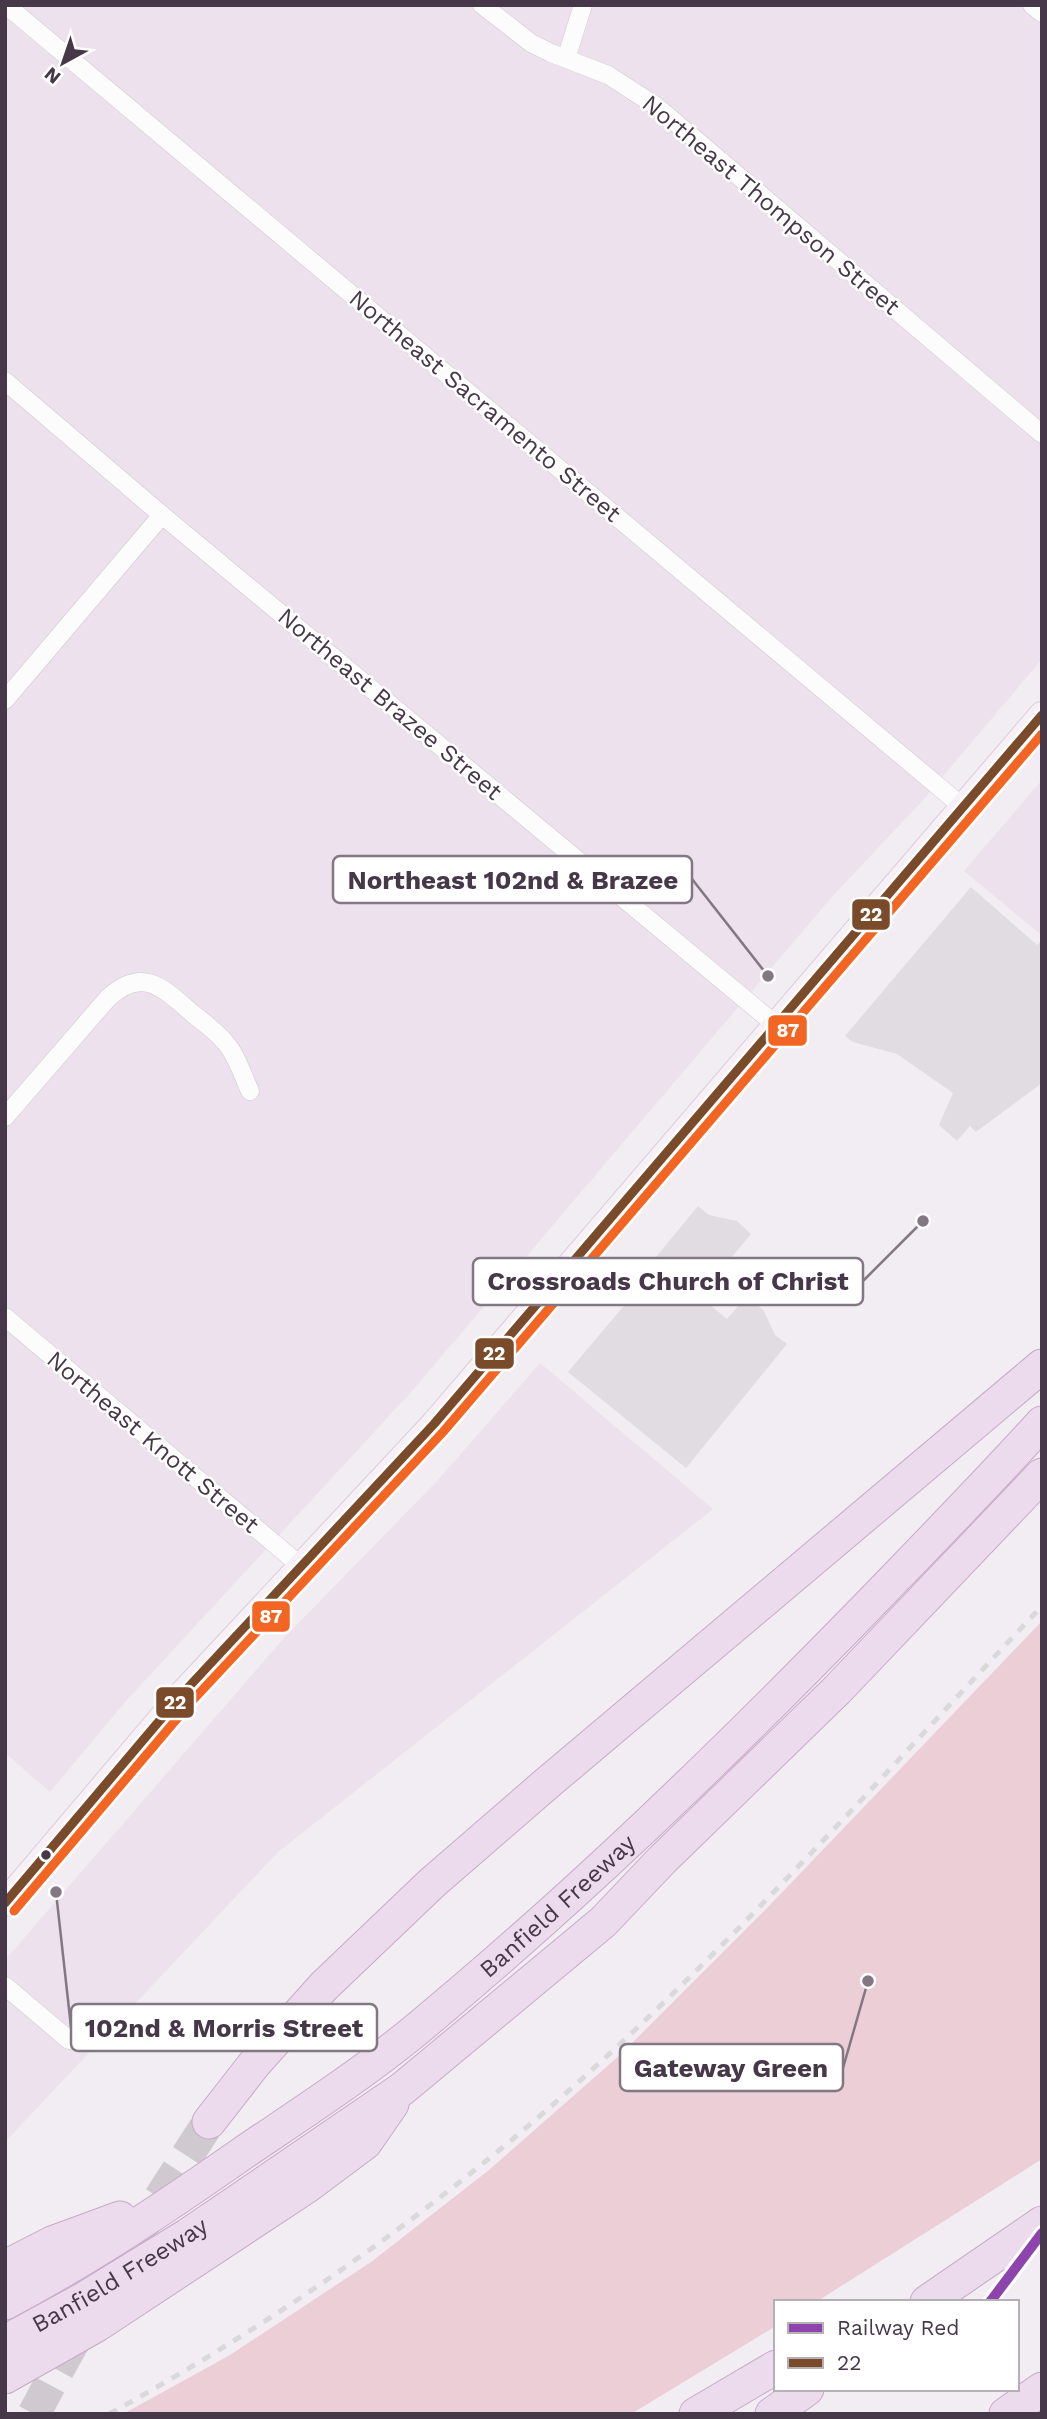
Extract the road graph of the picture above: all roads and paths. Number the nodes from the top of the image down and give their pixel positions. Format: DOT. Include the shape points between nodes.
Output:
graph roads {
  1 [pos="6,5"];
  2 [pos="482,5"];
  3 [pos="583,5"];
  4 [pos="1032,5"];
  5 [pos="1042,13"];
  6 [pos="566,59"];
  7 [pos="5,381"];
  8 [pos="1042,434"];
  9 [pos="162,515"];
  10 [pos="5,701"];
  11 [pos="1042,715"];
  12 [pos="963,807"];
  13 [pos="776,1025"];
  14 [pos="250,1091"];
  15 [pos="5,1117"];
  16 [pos="5,1317"];
  17 [pos="1042,1366"];
  18 [pos="1042,1423"];
  19 [pos="1042,1475"];
  20 [pos="302,1567"];
  21 [pos="5,1903"];
  22 [pos="5,1986"];
  23 [pos="69,2040"];
  24 [pos="402,2089"];
  25 [pos="209,2122"];
  26 [pos="182,2196"];
  27 [pos="1042,2223"];
  28 [pos="5,2267"];
  29 [pos="936,2295"];
  30 [pos="911,2300"];
  31 [pos="5,2303"];
  32 [pos="5,2343"];
  33 [pos="774,2368"];
  34 [pos="5,2377"];
  35 [pos="1042,2389"];
  36 [pos="804,2391"];
  37 [pos="696,2414"];
  38 [pos="772,2414"];
  39 [pos="1006,2414"];
  1 -- 12 [label="street, Northeast Sacramento Street"];
  2 -- 6 [label="street, Northeast Thompson Street" via="531,43"];
  3 -- 6 [label="street"];
  4 -- 5 [label="street"];
  6 -- 8 [label="street, Northeast Thompson Street" via="608,75 656,106"];
  7 -- 9 [label="street, Northeast Brazee Street"];
  9 -- 10 [label="street"];
  9 -- 13 [label="street, Northeast Brazee Street"];
  11 -- 12 [label="main road"];
  12 -- 13 [label="main road"];
  13 -- 20 [label="main road" via="434,1424"];
  14 -- 15 [label="street" via="227,1043 160,986 133,982 120,987"];
  16 -- 20 [label="street, Northeast Knott Street"];
  17 -- 25 [label="highway" via="432,1883 324,1986"];
  18 -- 26 [label="highway, Banfield Freeway" via="776,1700 590,1879 408,2035"];
  19 -- 24 [label="highway, Banfield Freeway" via="828,1699 604,1922"];
  20 -- 21 [label="main road" via="183,1693"];
  22 -- 23 [label="street"];
  24 -- 32 [label="highway, Banfield Freeway" via="188,2235"];
  24 -- 34 [label="highway" via="365,2143 306,2187 97,2325"];
  26 -- 28 [label="highway" via="52,2243"];
  26 -- 31 [label="highway, Banfield Freeway"];
  27 -- 29 [label="highway"];
  29 -- 30 [label="highway"];
  33 -- 37 [label="highway"];
  35 -- 39 [label="highway"];
  36 -- 38 [label="highway"];
}
